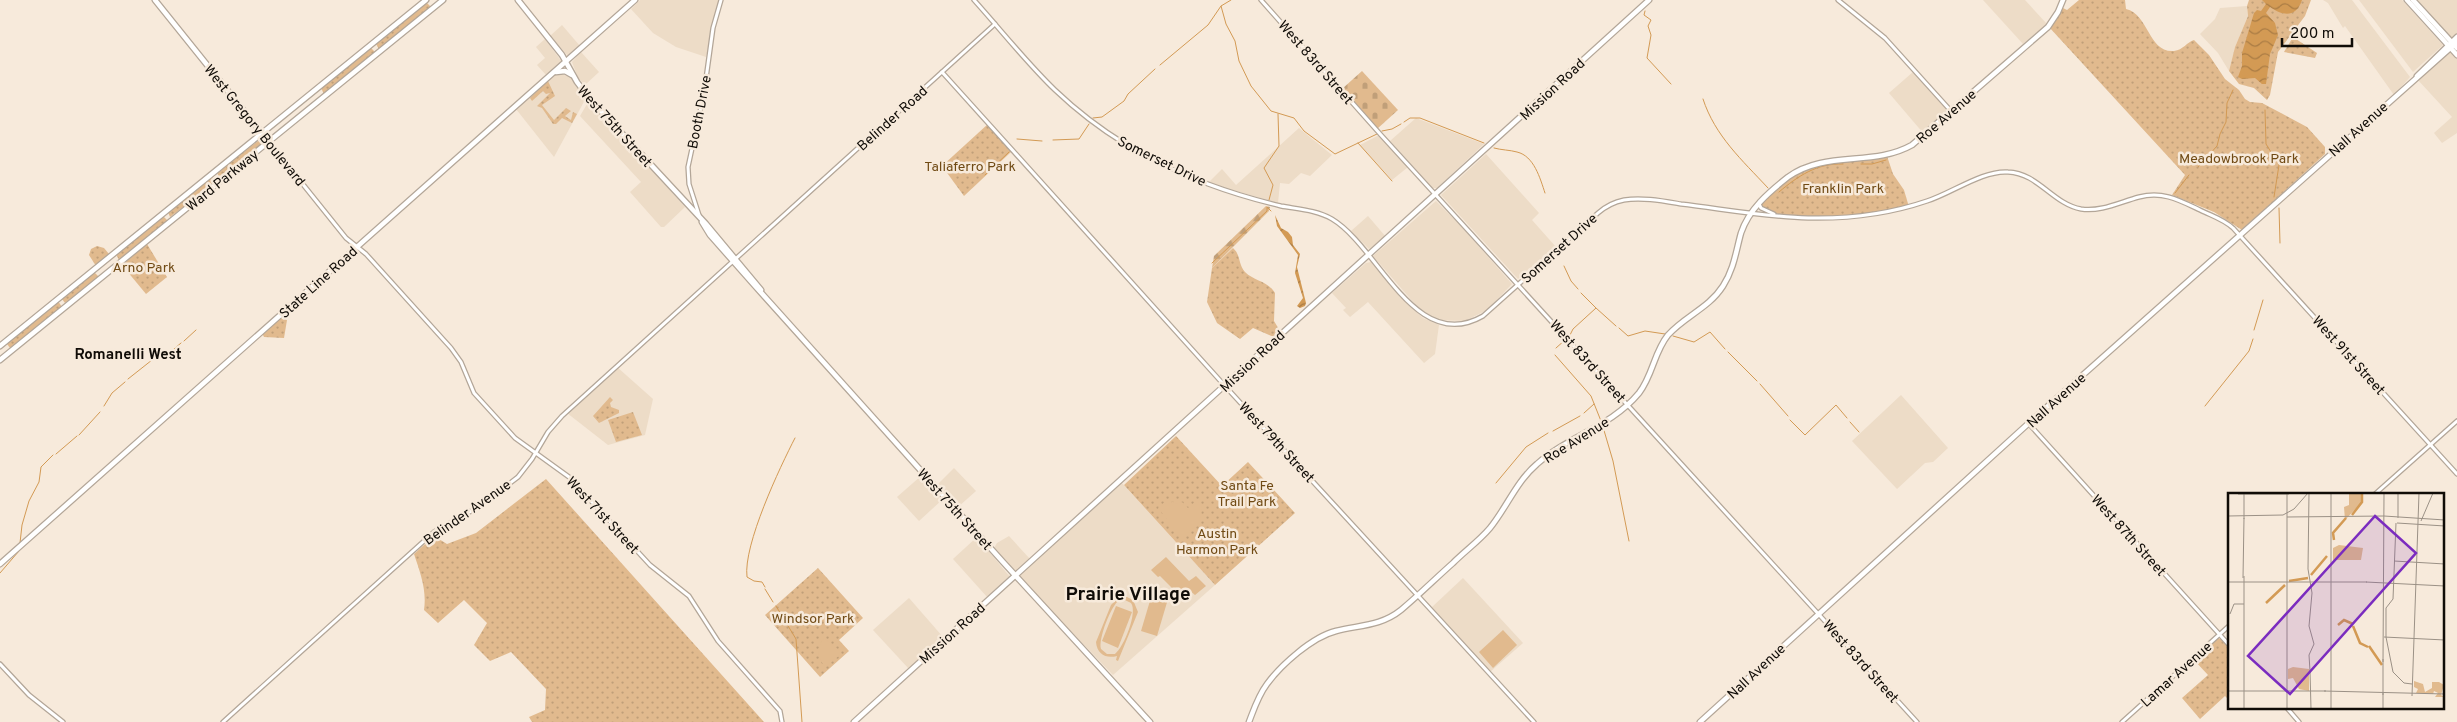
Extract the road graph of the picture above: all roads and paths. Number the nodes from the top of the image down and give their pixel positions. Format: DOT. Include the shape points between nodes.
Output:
graph roads {
  1 [pos="155,0"];
  2 [pos="426,0"];
  3 [pos="443,0"];
  4 [pos="518,0"];
  5 [pos="636,0"];
  6 [pos="721,0"];
  7 [pos="974,0"];
  8 [pos="1261,0"];
  9 [pos="1649,0"];
  10 [pos="1838,0"];
  11 [pos="2061,0"];
  12 [pos="2407,0"];
  13 [pos="2413,0"];
  14 [pos="995,24"];
  15 [pos="2457,37"];
  16 [pos="2453,45"];
  17 [pos="2457,55"];
  18 [pos="567,61"];
  19 [pos="942,72"];
  20 [pos="553,74"];
  21 [pos="573,76"];
  22 [pos="1952,112"];
  23 [pos="262,134"];
  24 [pos="269,142"];
  25 [pos="1436,194"];
  26 [pos="1758,204"];
  27 [pos="788,212"];
  28 [pos="1751,212"];
  29 [pos="1779,216"];
  30 [pos="702,222"];
  31 [pos="2240,235"];
  32 [pos="357,247"];
  33 [pos="1368,256"];
  34 [pos="735,260"];
  35 [pos="1518,285"];
  36 [pos="0,346"];
  37 [pos="0,360"];
  38 [pos="1225,386"];
  39 [pos="1628,404"];
  40 [pos="2457,421"];
  41 [pos="2029,424"];
  42 [pos="2430,445"];
  43 [pos="535,454"];
  44 [pos="2457,474"];
  45 [pos="2377,493"];
  46 [pos="0,564"];
  47 [pos="1016,576"];
  48 [pos="1418,595"];
  49 [pos="1819,614"];
  50 [pos="2228,628"];
  51 [pos="2219,635"];
  52 [pos="2228,644"];
  53 [pos="0,664"];
  54 [pos="2289,710"];
  55 [pos="63,722"];
  56 [pos="223,722"];
  57 [pos="782,722"];
  58 [pos="854,722"];
  59 [pos="1150,722"];
  60 [pos="1249,722"];
  61 [pos="1534,722"];
  62 [pos="1700,722"];
  63 [pos="1917,722"];
  64 [pos="2122,722"];
  65 [pos="2299,722"];
  1 -- 23 [label="main road, West Gregory Boulevard"];
  2 -- 23 [label="main road, Ward Parkway"];
  3 -- 24 [label="main road, Ward Parkway"];
  4 -- 18 [label="main road, West 75th Street"];
  5 -- 18 [label="main road, State Line Road"];
  6 -- 30 [label="street, Booth Drive" via="688,167 690,192"];
  7 -- 14 [label="street, Somerset Drive"];
  8 -- 25 [label="street, West 83rd Street"];
  9 -- 25 [label="main road, Mission Road"];
  10 -- 22 [label="street" via="1886,38"];
  11 -- 22 [label="main road, Roe Avenue" via="2045,28"];
  12 -- 16 [label="main road"];
  13 -- 16 [label="main road"];
  14 -- 19 [label="street, Belinder Road"];
  14 -- 33 [label="street, Somerset Drive" via="1059,94 1115,138 1165,166 1208,184 1324,215 1341,226"];
  15 -- 16 [label="main road, Nall Avenue"];
  16 -- 17 [label="main road"];
  16 -- 31 [label="main road, Nall Avenue"];
  18 -- 20 [label="main road, State Line Road"];
  18 -- 21 [label="main road, West 75th Street"];
  19 -- 27 [label="street, Belinder Road"];
  19 -- 38 [label="street, West 79th Street"];
  20 -- 21 [label="main road" via="563,70"];
  20 -- 32 [label="main road, State Line Road"];
  21 -- 30 [label="main road, West 75th Street" via="589,98"];
  22 -- 26 [label="main road, Roe Avenue" via="1906,148 1882,157 1828,160 1808,166 1780,183"];
  23 -- 24 [label="main road, West Gregory Boulevard"];
  23 -- 36 [label="main road, Ward Parkway"];
  24 -- 32 [label="street, West Gregory Boulevard" via="332,222"];
  24 -- 37 [label="main road, Ward Parkway"];
  25 -- 33 [label="main road, Mission Road"];
  25 -- 35 [label="street, West 83rd Street"];
  26 -- 28 [label="main road, Roe Avenue"];
  26 -- 29 [label="street"];
  27 -- 34 [label="street, Belinder Avenue"];
  28 -- 29 [label="street, Somerset Drive"];
  28 -- 35 [label="street, Somerset Drive" via="1643,200 1618,201 1598,213"];
  28 -- 39 [label="main road, Roe Avenue" via="1722,288 1709,303 1668,335 1655,355 1642,388"];
  29 -- 31 [label="street, Somerset Drive" via="1841,218 1884,212 1938,198 1989,174 2008,172 2031,178 2064,202 2082,209 2102,208 2145,196 2176,198 2219,217"];
  30 -- 34 [label="main road, West 75th Street"];
  31 -- 41 [label="main road, Nall Avenue"];
  31 -- 42 [label="street, West 91st Street"];
  32 -- 43 [label="street, West 71st Street" via="454,352 479,398 515,438"];
  32 -- 46 [label="main road, State Line Road"];
  33 -- 35 [label="street, Somerset Drive" via="1417,310 1432,320 1444,323 1463,324 1478,319"];
  33 -- 38 [label="main road, Mission Road"];
  34 -- 43 [label="street, Belinder Avenue" via="562,416"];
  34 -- 47 [label="main road, West 75th Street"];
  35 -- 39 [label="street, West 83rd Street"];
  38 -- 47 [label="main road, Mission Road"];
  38 -- 48 [label="street, West 79th Street"];
  39 -- 48 [label="main road, Roe Avenue" via="1606,422 1561,445 1534,466 1486,532"];
  39 -- 49 [label="street, West 83rd Street"];
  40 -- 42 [label="street"];
  41 -- 49 [label="main road, Nall Avenue"];
  41 -- 51 [label="street, West 87th Street"];
  42 -- 44 [label="street, West 91st Street"];
  42 -- 45 [label="street"];
  43 -- 56 [label="street, Belinder Avenue" via="518,476 493,496 434,532"];
  43 -- 57 [label="street, West 71st Street" via="569,477 650,565 689,596 718,641 780,711"];
  47 -- 58 [label="main road, Mission Road"];
  47 -- 59 [label="main road, West 75th Street"];
  48 -- 60 [label="main road, Roe Avenue" via="1385,620 1330,633 1311,643 1266,685"];
  48 -- 61 [label="street, West 79th Street"];
  49 -- 62 [label="main road, Nall Avenue"];
  49 -- 63 [label="street, West 83rd Street"];
  50 -- 51 [label="street, Lamar Avenue"];
  51 -- 52 [label="street, West 87th Street"];
  51 -- 64 [label="street, Lamar Avenue"];
  53 -- 55 [label="street" via="29,695"];
  54 -- 65 [label="street"];
}
